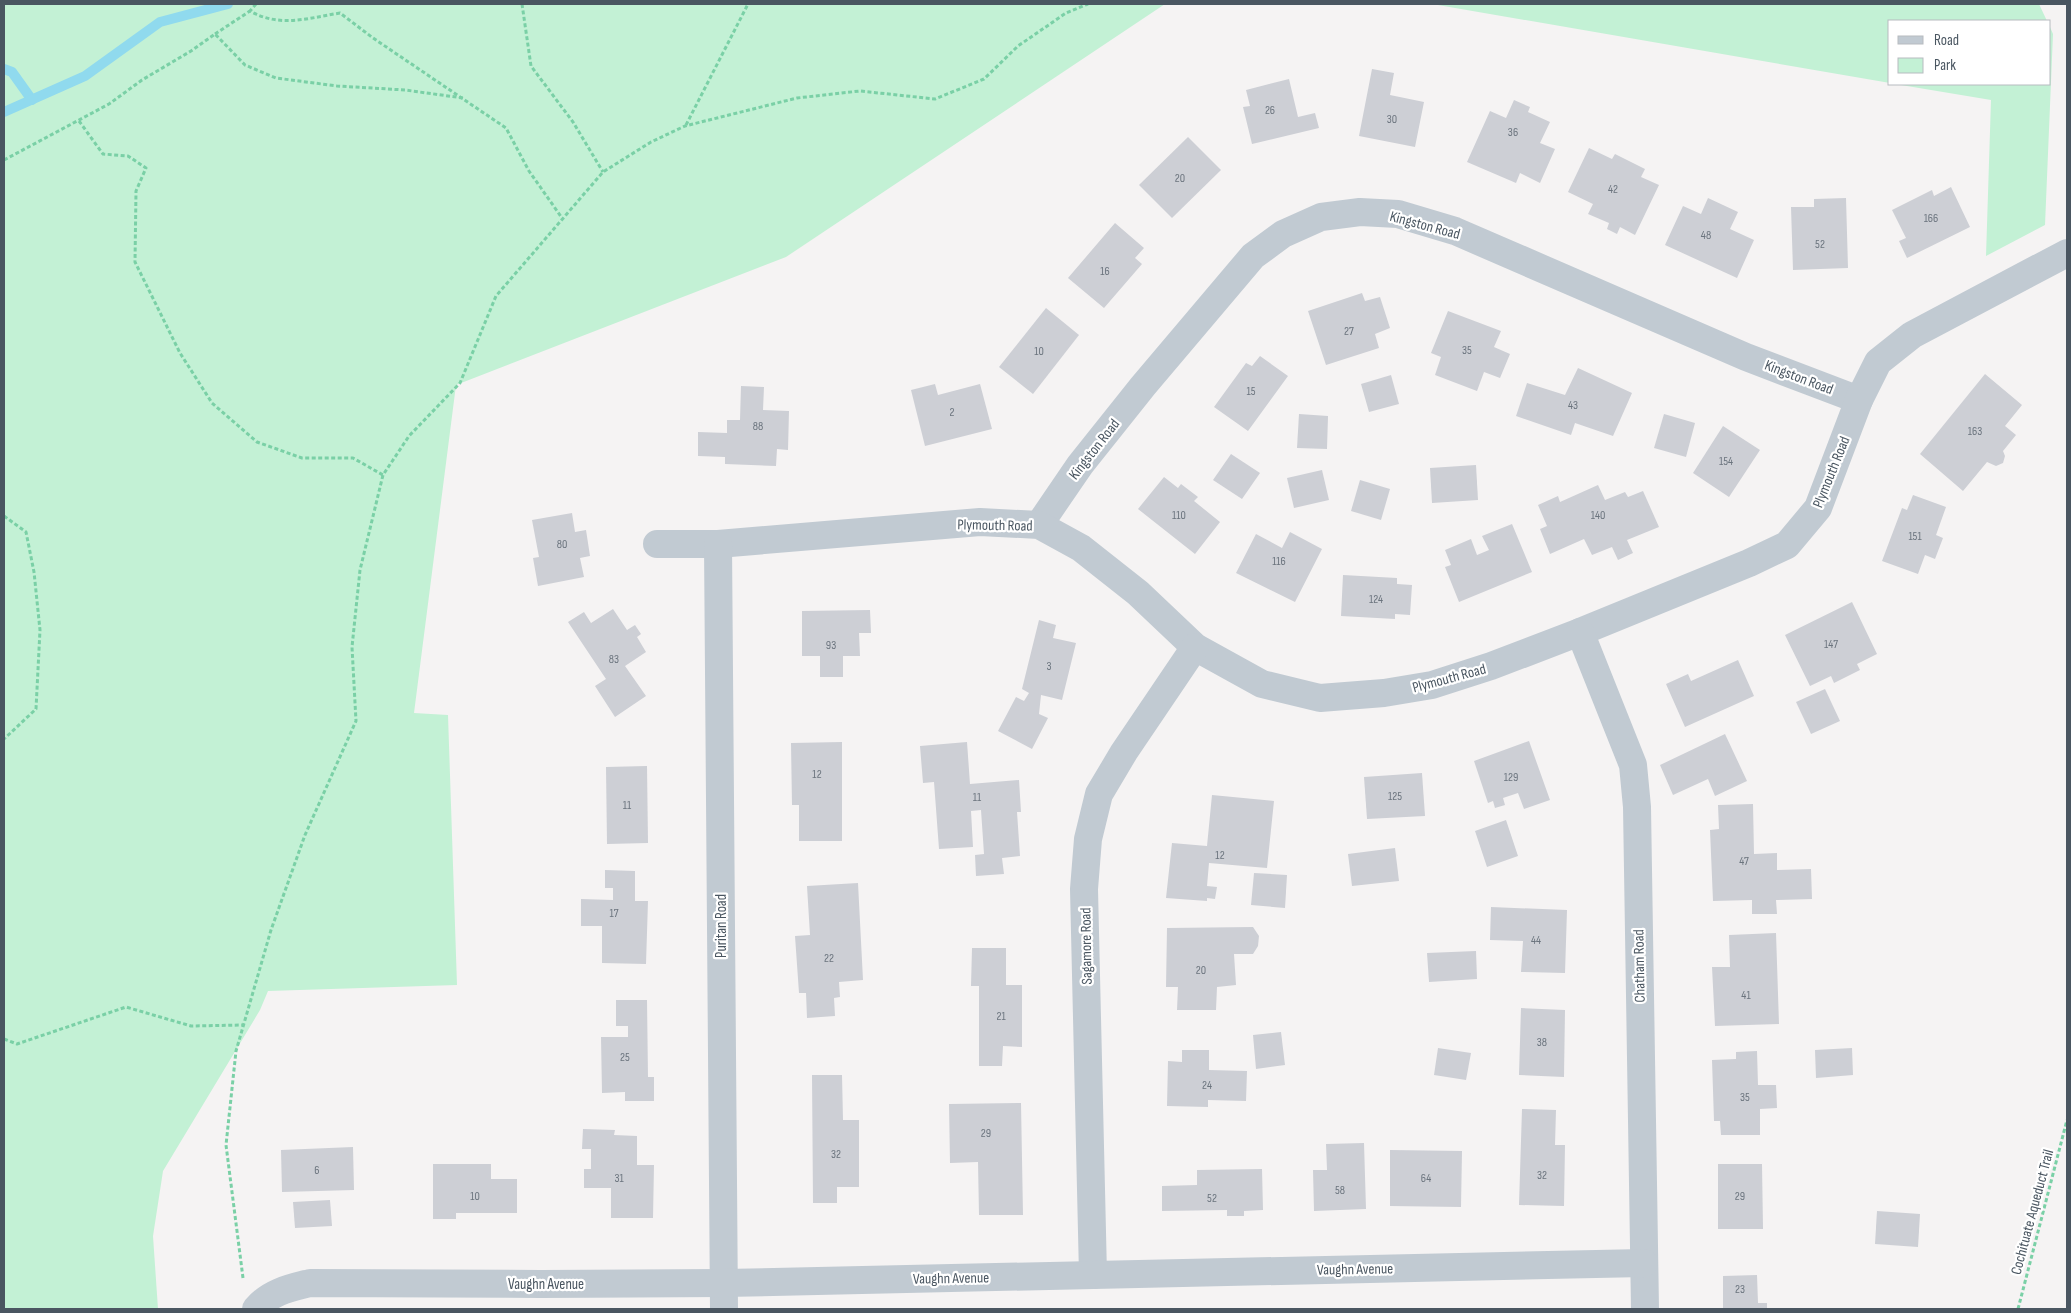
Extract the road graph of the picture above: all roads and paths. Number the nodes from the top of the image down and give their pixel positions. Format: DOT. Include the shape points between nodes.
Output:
graph roads {
  1 [pos="256,4"];
  2 [pos="522,4"];
  3 [pos="748,4"];
  4 [pos="1088,4"];
  5 [pos="250,11"];
  6 [pos="216,34"];
  7 [pos="462,98"];
  8 [pos="79,121"];
  9 [pos="685,126"];
  10 [pos="4,160"];
  11 [pos="603,172"];
  12 [pos="562,218"];
  13 [pos="2067,253"];
  14 [pos="1859,400"];
  15 [pos="383,475"];
  16 [pos="4,516"];
  17 [pos="1039,525"];
  18 [pos="656,544"];
  19 [pos="718,544"];
  20 [pos="1580,632"];
  21 [pos="1195,647"];
  22 [pos="4,738"];
  23 [pos="243,1026"];
  24 [pos="4,1039"];
  25 [pos="2067,1120"];
  26 [pos="1644,1263"];
  27 [pos="1093,1275"];
  28 [pos="243,1280"];
  29 [pos="724,1296"];
  30 [pos="259,1306"];
  31 [pos="1645,1309"];
  32 [pos="2018,1309"];
  1 -- 5 [label="path"];
  2 -- 11 [label="path" via="531,66 573,122"];
  3 -- 9 [label="path"];
  4 -- 9 [label="path" via="1066,13 1018,46 984,79 935,99 860,91 796,98"];
  5 -- 6 [label="path"];
  5 -- 7 [label="path" via="262,18 291,22 340,12"];
  6 -- 7 [label="path" via="245,65 276,78"];
  6 -- 8 [label="path"];
  7 -- 12 [label="path" via="506,128 529,171"];
  8 -- 10 [label="path"];
  8 -- 15 [label="path" via="103,154 128,156 146,168 136,191 135,262 180,352 212,403 257,442 302,458 353,458"];
  9 -- 11 [label="path" via="651,142"];
  11 -- 12 [label="path"];
  12 -- 15 [label="path" via="496,296 460,383 410,436"];
  13 -- 14 [label="street, Plymouth Road" via="1912,335 1878,362"];
  14 -- 17 [label="street, Kingston Road" via="1746,357 1454,231 1398,214 1360,212 1321,218 1283,234 1253,256 1085,458"];
  14 -- 20 [label="street, Plymouth Road" via="1818,508 1787,545"];
  15 -- 23 [label="path" via="360,570 352,647 356,721 305,835 271,930"];
  16 -- 22 [label="path" via="26,532 40,630 36,709"];
  17 -- 19 [label="street, Plymouth Road" via="980,522"];
  17 -- 21 [label="street, Plymouth Road" via="1081,548 1138,593"];
  18 -- 19 [label="street, Plymouth Road"];
  19 -- 29 [label="street, Puritan Road"];
  20 -- 21 [label="street, Plymouth Road" via="1432,685 1320,698 1262,684"];
  20 -- 26 [label="street, Chatham Road" via="1633,765 1637,807"];
  21 -- 27 [label="street, Sagamore Road" via="1099,794 1088,839 1084,889"];
  23 -- 24 [label="path" via="191,1026 126,1007 17,1044"];
  23 -- 28 [label="path" via="236,1051 226,1145"];
  25 -- 32 [label="path, Cochituate Aqueduct Trail"];
  26 -- 27 [label="street, Vaughn Avenue"];
  26 -- 31 [label="street, Chatham Road"];
  27 -- 29 [label="street, Vaughn Avenue"];
  29 -- 30 [label="street, Vaughn Avenue" via="532,1284 310,1282 282,1290"];
}
